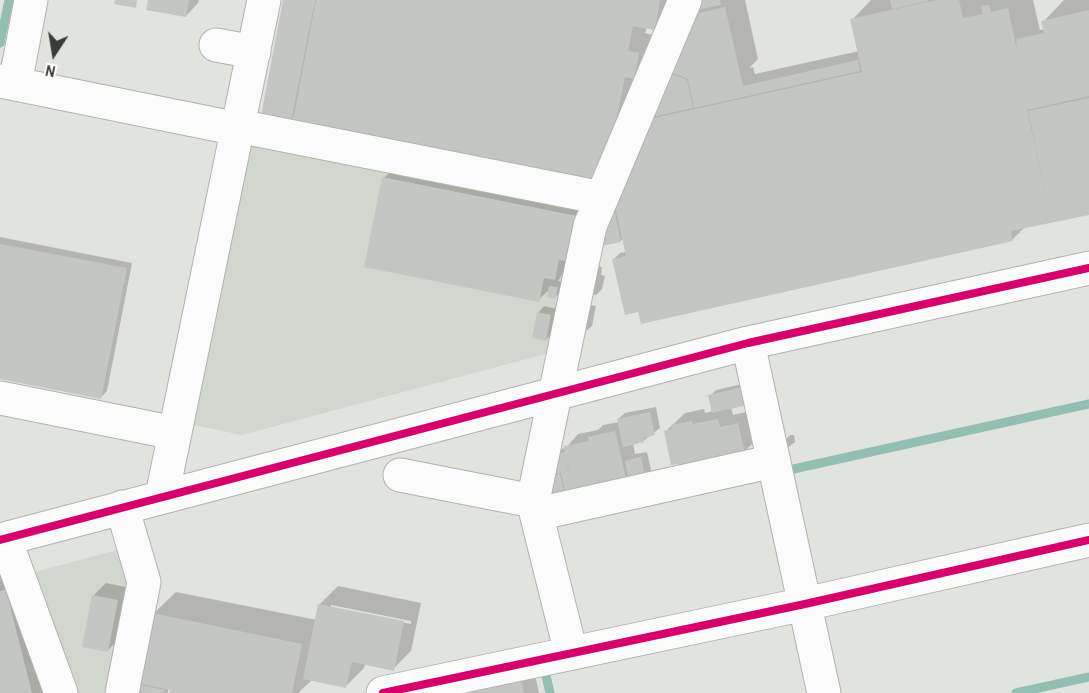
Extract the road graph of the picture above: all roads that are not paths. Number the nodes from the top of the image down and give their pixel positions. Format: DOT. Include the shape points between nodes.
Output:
graph roads {
  1 [pos="31,0"];
  2 [pos="264,0"];
  3 [pos="685,0"];
  4 [pos="216,45"];
  5 [pos="254,52"];
  6 [pos="8,83"];
  7 [pos="238,127"];
  8 [pos="602,198"];
  9 [pos="1089,268"];
  10 [pos="748,343"];
  11 [pos="555,393"];
  12 [pos="0,398"];
  13 [pos="175,433"];
  14 [pos="774,460"];
  15 [pos="400,475"];
  16 [pos="162,496"];
  17 [pos="122,507"];
  18 [pos="535,508"];
  19 [pos="2,540"];
  20 [pos="1089,540"];
  21 [pos="805,604"];
  22 [pos="571,653"];
  23 [pos="61,693"];
  24 [pos="122,693"];
  25 [pos="383,693"];
  26 [pos="824,693"];
  1 -- 6 [label="street"];
  2 -- 5 [label="street"];
  3 -- 8 [label="street"];
  4 -- 5 [label="street"];
  5 -- 7 [label="street"];
  6 -- 7 [label="street"];
  7 -- 8 [label="street"];
  7 -- 13 [label="street"];
  8 -- 11 [label="street" via="590,226"];
  9 -- 10 [label="street"];
  10 -- 11 [label="street"];
  10 -- 14 [label="street"];
  11 -- 16 [label="street"];
  11 -- 18 [label="street"];
  12 -- 13 [label="street"];
  13 -- 16 [label="street"];
  14 -- 18 [label="street"];
  14 -- 21 [label="street"];
  15 -- 18 [label="street"];
  16 -- 17 [label="street"];
  17 -- 19 [label="street"];
  17 -- 24 [label="street" via="144,582"];
  18 -- 22 [label="street"];
  19 -- 23 [label="street"];
  20 -- 21 [label="street"];
  21 -- 22 [label="street"];
  21 -- 26 [label="street"];
  22 -- 25 [label="street"];
}
